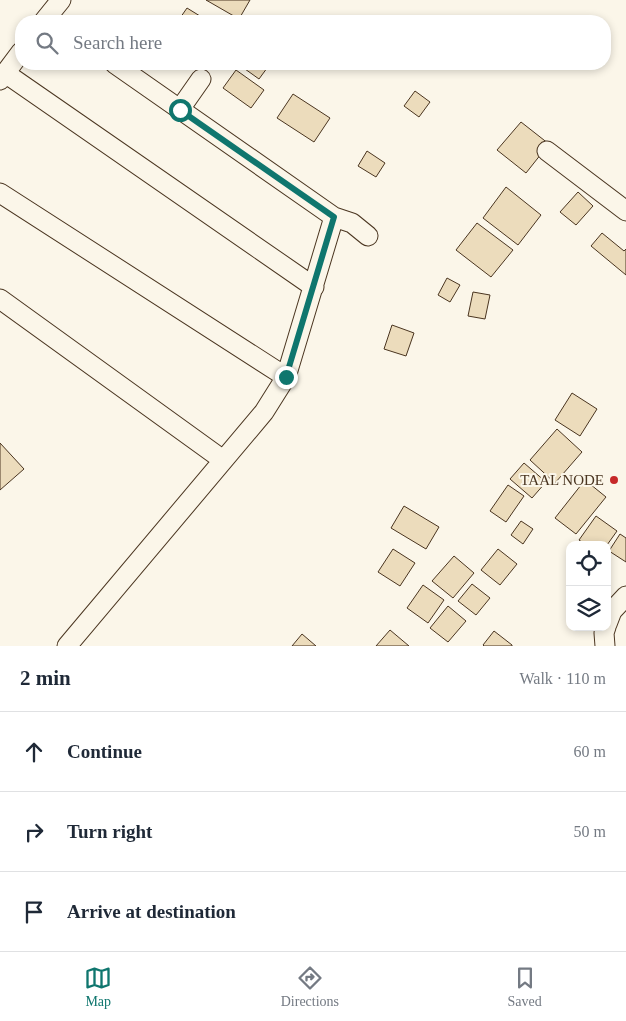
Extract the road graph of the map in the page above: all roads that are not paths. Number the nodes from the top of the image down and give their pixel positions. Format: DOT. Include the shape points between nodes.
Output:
graph roads {
  1 [pos="61,0"];
  2 [pos="52,15"];
  3 [pos="15,60"];
  4 [pos="123,70"];
  5 [pos="3,76"];
  6 [pos="201,79"];
  7 [pos="180,110"];
  8 [pos="547,151"];
  9 [pos="2,198"];
  10 [pos="626,211"];
  11 [pos="334,217"];
  12 [pos="368,236"];
  13 [pos="314,288"];
  14 [pos="0,299"];
  15 [pos="286,377"];
  16 [pos="223,460"];
  17 [pos="626,596"];
  18 [pos="611,614"];
  19 [pos="605,631"];
  20 [pos="67,646"];
  21 [pos="605,646"];
  1 -- 2 [label="street"];
  3 -- 5 [label="street"];
  4 -- 7 [label="street"];
  5 -- 13 [label="street"];
  6 -- 7 [label="street"];
  7 -- 11 [label="street"];
  8 -- 10 [label="street"];
  9 -- 15 [label="street"];
  11 -- 12 [label="street" via="352,223"];
  11 -- 13 [label="street"];
  13 -- 15 [label="street"];
  14 -- 16 [label="street"];
  15 -- 16 [label="street" via="264,412"];
  16 -- 20 [label="street"];
  17 -- 18 [label="street"];
  19 -- 21 [label="street"];
}
